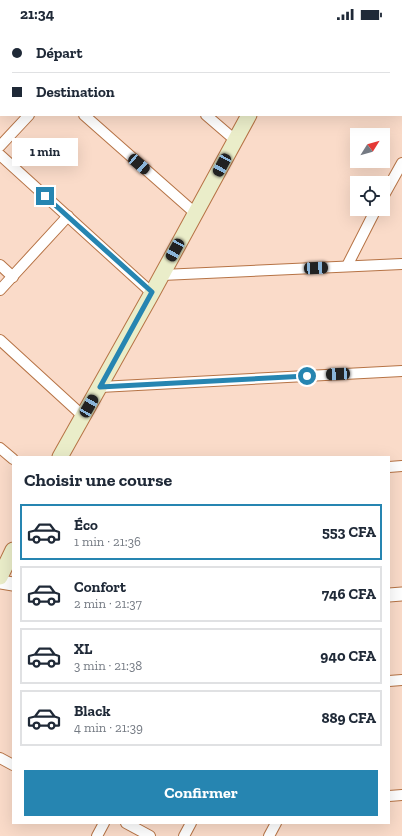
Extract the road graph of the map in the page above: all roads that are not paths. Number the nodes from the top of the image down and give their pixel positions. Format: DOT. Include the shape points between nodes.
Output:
graph roads {
  1 [pos="28,116"];
  2 [pos="85,116"];
  3 [pos="207,116"];
  4 [pos="248,116"];
  5 [pos="235,140"];
  6 [pos="0,146"];
  7 [pos="0,155"];
  8 [pos="402,163"];
  9 [pos="390,184"];
  10 [pos="195,213"];
  11 [pos="68,216"];
  12 [pos="372,216"];
  13 [pos="402,264"];
  14 [pos="0,265"];
  15 [pos="347,266"];
  16 [pos="162,275"];
  17 [pos="12,277"];
  18 [pos="0,290"];
  19 [pos="152,292"];
  20 [pos="0,340"];
  21 [pos="402,371"];
  22 [pos="100,387"];
  23 [pos="83,416"];
  24 [pos="0,448"];
  25 [pos="61,456"];
  26 [pos="12,458"];
  27 [pos="390,466"];
  28 [pos="402,466"];
  29 [pos="12,552"];
  30 [pos="0,577"];
  31 [pos="0,582"];
  32 [pos="12,584"];
  33 [pos="402,594"];
  34 [pos="390,595"];
  35 [pos="402,680"];
  36 [pos="390,681"];
  37 [pos="0,758"];
  38 [pos="12,764"];
  39 [pos="402,795"];
  40 [pos="390,796"];
  41 [pos="103,824"];
  42 [pos="128,824"];
  43 [pos="190,824"];
  44 [pos="275,824"];
  45 [pos="97,836"];
  46 [pos="150,836"];
  47 [pos="184,836"];
  48 [pos="269,836"];
  1 -- 6 [label="street"];
  2 -- 10 [label="street"];
  3 -- 5 [label="street"];
  4 -- 5 [label="main road"];
  5 -- 10 [label="main road"];
  7 -- 11 [label="street"];
  8 -- 9 [label="street"];
  10 -- 16 [label="main road"];
  11 -- 17 [label="street"];
  11 -- 19 [label="street"];
  12 -- 15 [label="street"];
  13 -- 15 [label="street"];
  14 -- 17 [label="street"];
  15 -- 16 [label="street"];
  16 -- 19 [label="main road"];
  17 -- 18 [label="street"];
  19 -- 22 [label="main road"];
  20 -- 23 [label="street"];
  21 -- 22 [label="street"];
  22 -- 23 [label="main road"];
  23 -- 25 [label="main road"];
  24 -- 26 [label="street"];
  27 -- 28 [label="street"];
  29 -- 30 [label="main road"];
  31 -- 32 [label="street"];
  33 -- 34 [label="street"];
  35 -- 36 [label="street"];
  37 -- 38 [label="street"];
  39 -- 40 [label="street"];
  41 -- 45 [label="street"];
  42 -- 46 [label="street"];
  43 -- 47 [label="street"];
  44 -- 48 [label="street"];
}
